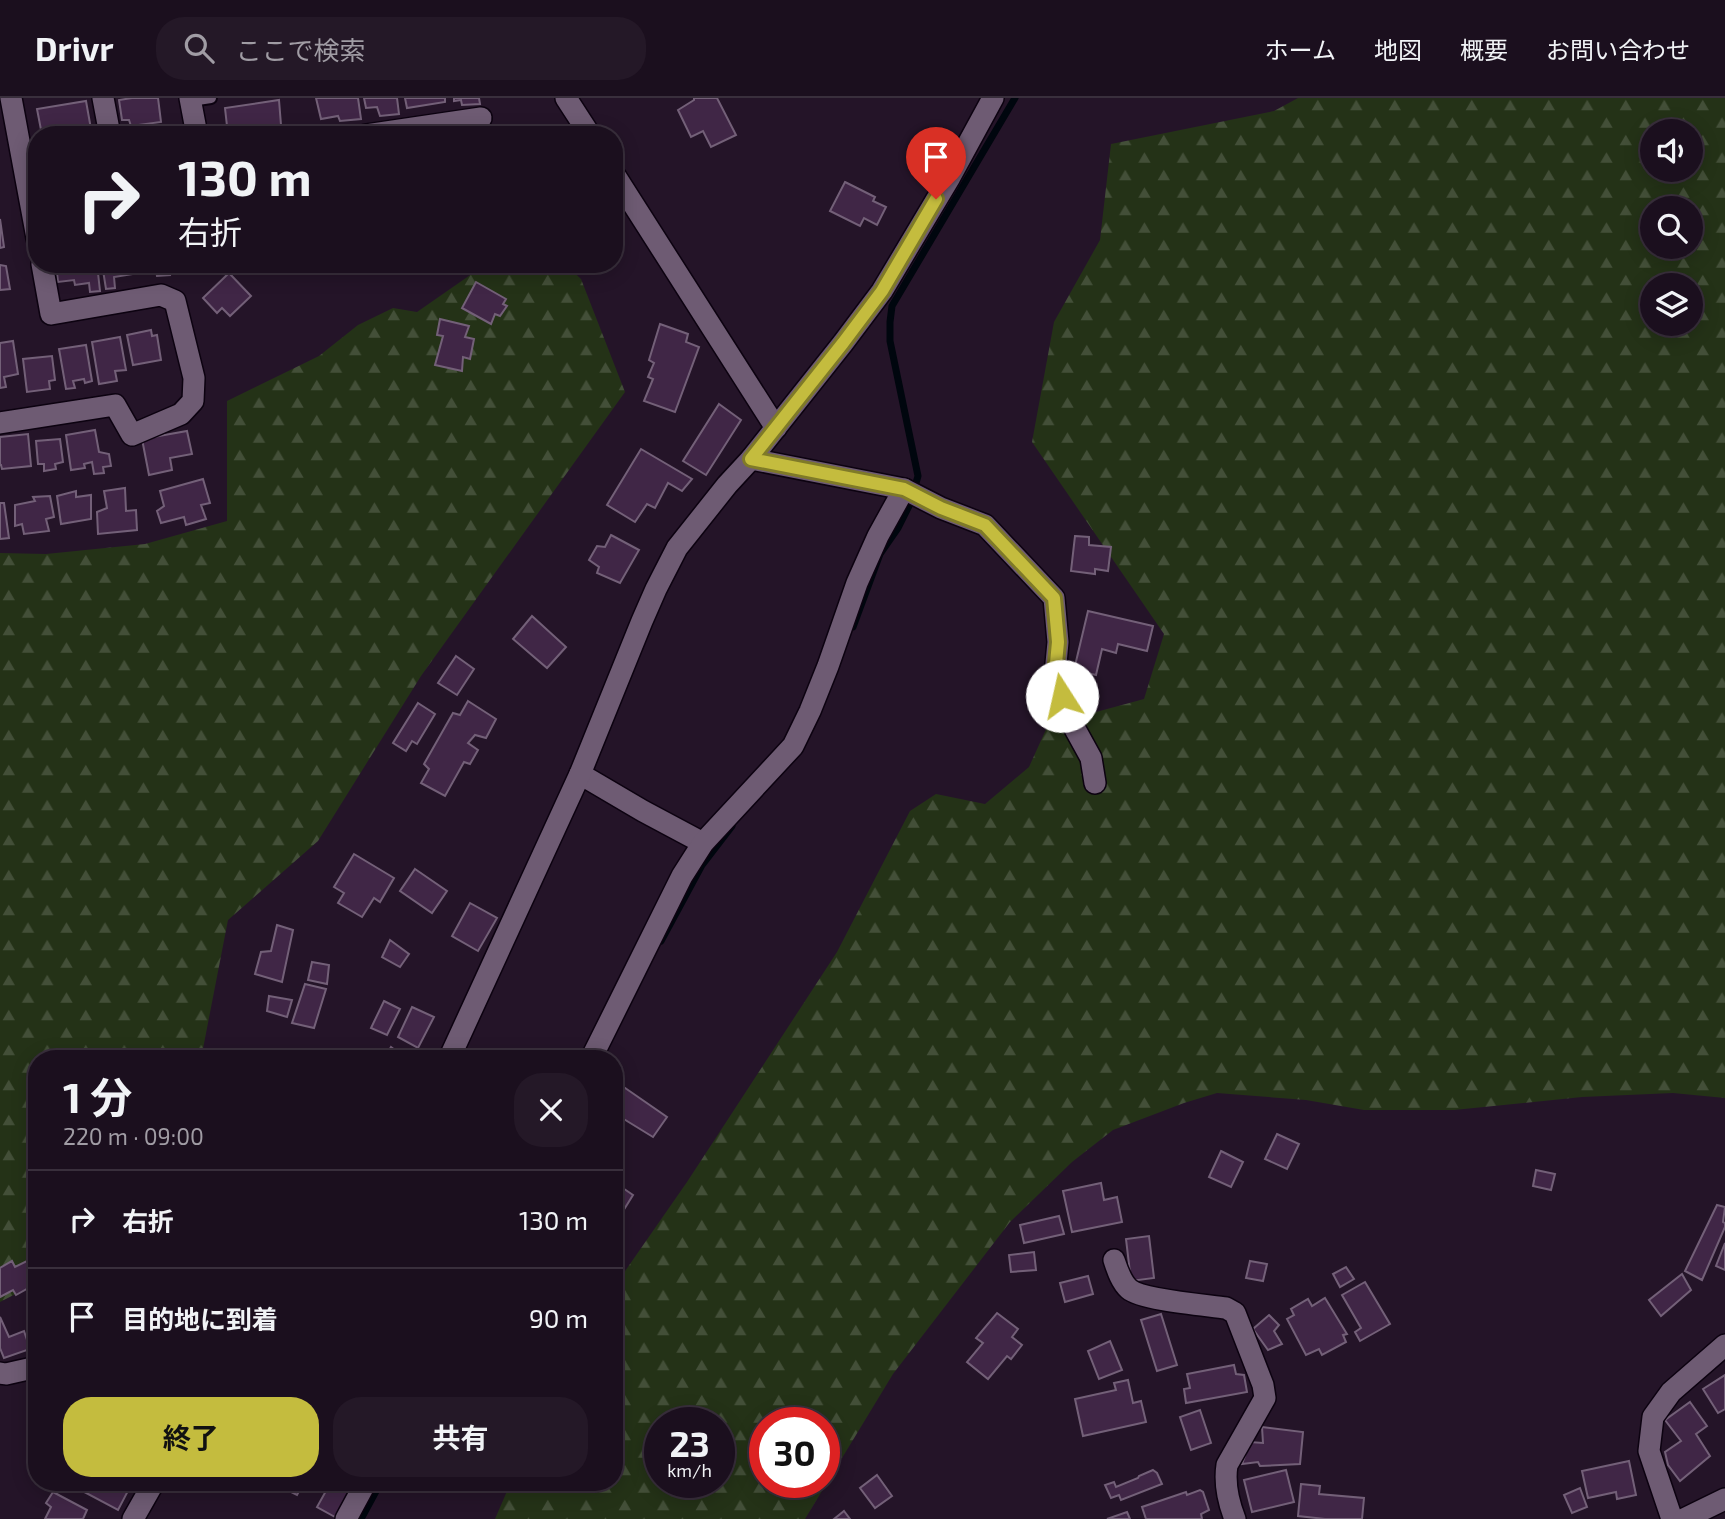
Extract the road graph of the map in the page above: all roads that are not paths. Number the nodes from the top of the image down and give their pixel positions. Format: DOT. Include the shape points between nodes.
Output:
graph roads {
  1 [pos="11,98"];
  2 [pos="103,98"];
  3 [pos="566,98"];
  4 [pos="993,98"];
  5 [pos="197,99"];
  6 [pos="481,118"];
  7 [pos="108,126"];
  8 [pos="197,126"];
  9 [pos="427,126"];
  10 [pos="584,126"];
  11 [pos="28,171"];
  12 [pos="623,187"];
  13 [pos="44,273"];
  14 [pos="0,423"];
  15 [pos="776,428"];
  16 [pos="751,459"];
  17 [pos="904,489"];
  18 [pos="580,774"];
  19 [pos="1095,783"];
  20 [pos="703,843"];
  21 [pos="453,1050"];
  22 [pos="596,1050"];
  23 [pos="1114,1260"];
  24 [pos="1725,1345"];
  25 [pos="28,1369"];
  26 [pos="0,1373"];
  27 [pos="149,1491"];
  28 [pos="361,1491"];
  29 [pos="1725,1499"];
  30 [pos="133,1519"];
  31 [pos="346,1519"];
  32 [pos="1235,1519"];
  33 [pos="1672,1519"];
  34 [pos="1684,1519"];
  1 -- 11 [label="street"];
  2 -- 7 [label="street"];
  3 -- 10 [label="street"];
  4 -- 15 [label="street" via="882,291"];
  5 -- 8 [label="street"];
  6 -- 9 [label="street"];
  12 -- 15 [label="street"];
  13 -- 14 [label="street" via="51,314 161,295 175,301 194,378 193,401 181,414 132,435 115,405"];
  15 -- 16 [label="street"];
  16 -- 17 [label="street"];
  16 -- 18 [label="street" via="677,548"];
  17 -- 19 [label="street" via="985,525 1054,598 1055,674 1069,718 1091,758"];
  17 -- 20 [label="street" via="857,583 793,746"];
  18 -- 20 [label="street"];
  18 -- 21 [label="street"];
  20 -- 22 [label="street"];
  23 -- 32 [label="street" via="1128,1289 1142,1296 1235,1313 1265,1398 1227,1465 1226,1489"];
  24 -- 33 [label="street" via="1671,1392 1653,1417 1649,1451"];
  25 -- 26 [label="street"];
  27 -- 30 [label="street"];
  28 -- 31 [label="street"];
  29 -- 34 [label="street"];
}
